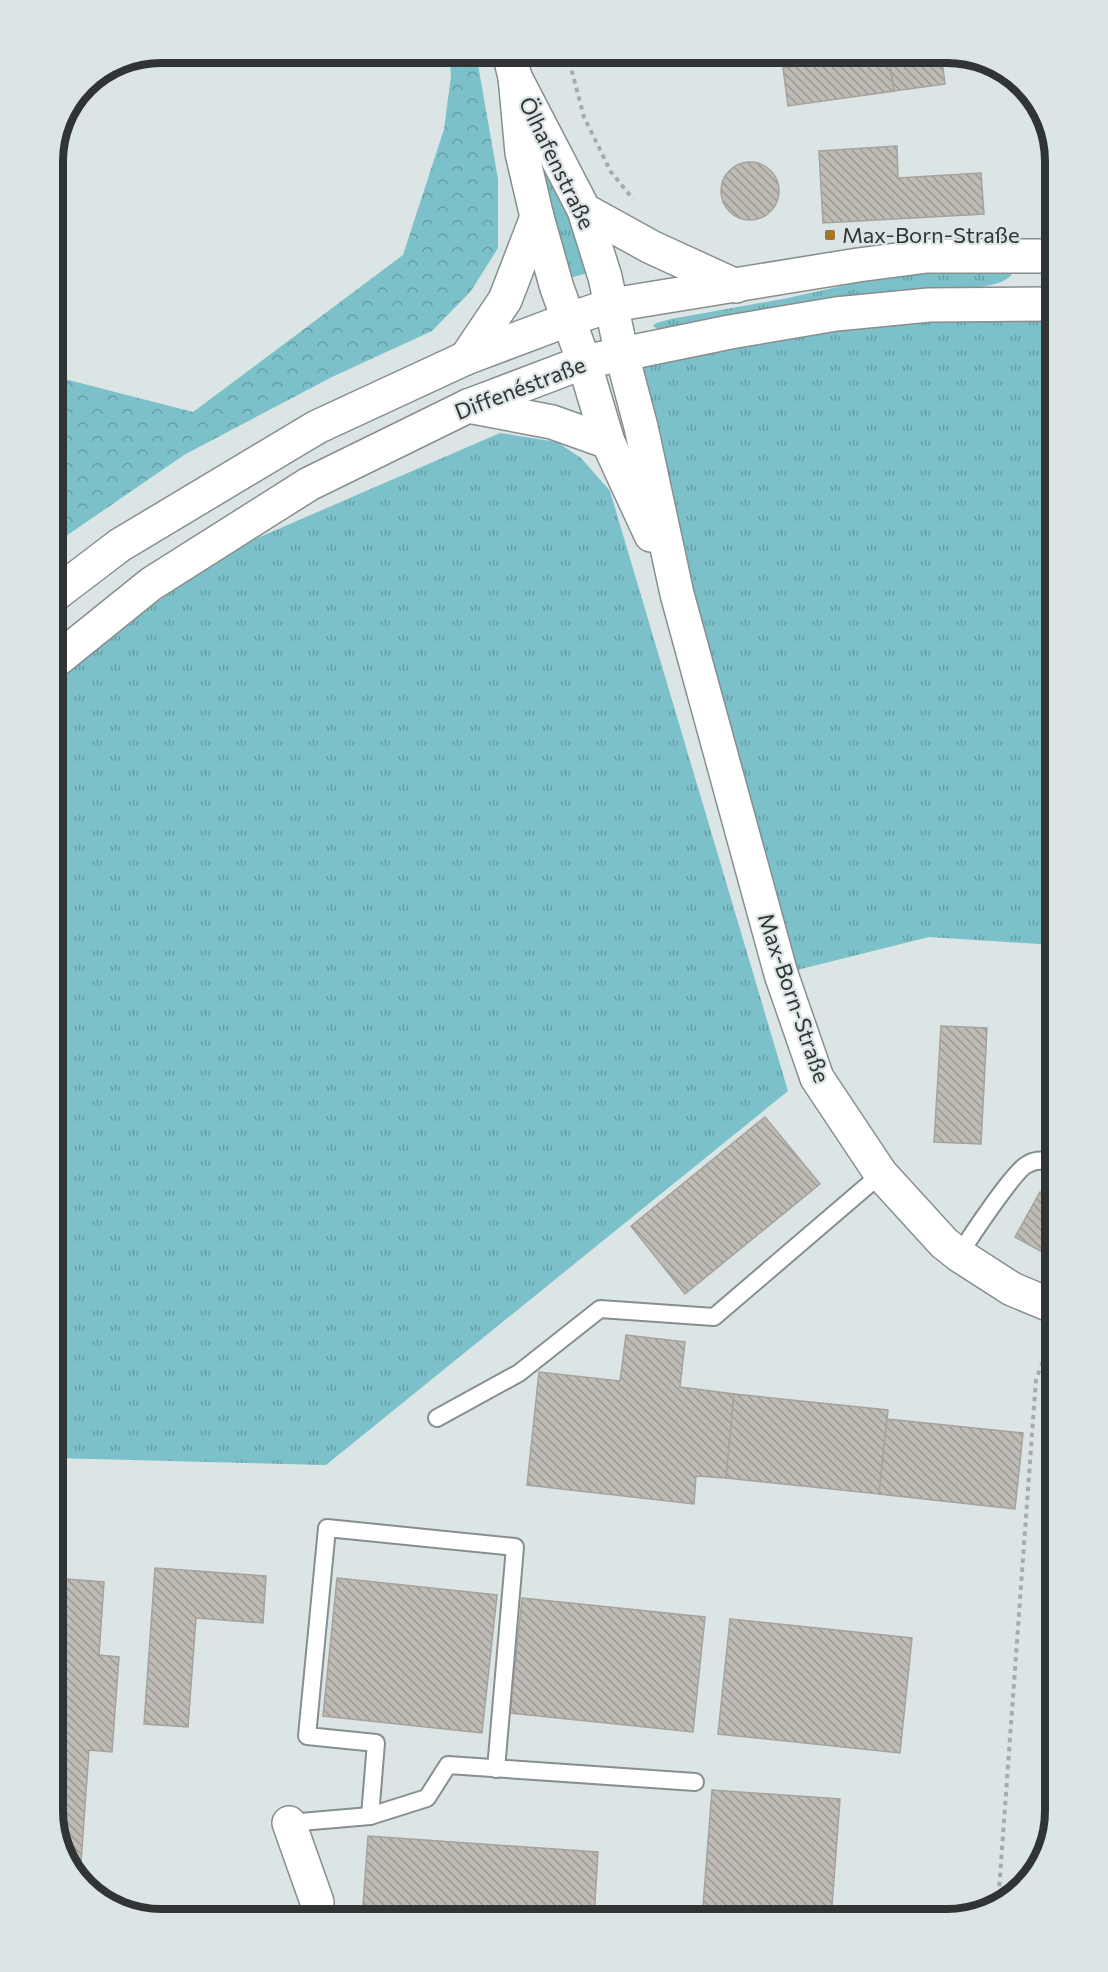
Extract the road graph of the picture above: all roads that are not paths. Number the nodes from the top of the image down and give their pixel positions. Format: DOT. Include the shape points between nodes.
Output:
graph roads {
  1 [pos="512,65"];
  2 [pos="584,210"];
  3 [pos="537,217"];
  4 [pos="1045,256"];
  5 [pos="736,286"];
  6 [pos="1045,304"];
  7 [pos="612,305"];
  8 [pos="567,320"];
  9 [pos="622,355"];
  10 [pos="466,358"];
  11 [pos="584,362"];
  12 [pos="468,406"];
  13 [pos="608,442"];
  14 [pos="63,588"];
  15 [pos="677,594"];
  16 [pos="63,655"];
  17 [pos="1045,1160"];
  18 [pos="881,1174"];
  19 [pos="959,1255"];
  20 [pos="1045,1302"];
  21 [pos="437,1418"];
  22 [pos="496,1769"];
  23 [pos="696,1782"];
  24 [pos="370,1816"];
  25 [pos="289,1822"];
  26 [pos="317,1909"];
  1 -- 2 [label="main road, Ölhafenstraße" via="534,117"];
  1 -- 3 [label="main road, Ölhafenstraße" via="522,153"];
  2 -- 5 [label="main road" via="651,248"];
  2 -- 7 [label="main road, Ölhafenstraße"];
  3 -- 8 [label="main road, Ölhafenstraße"];
  3 -- 10 [label="main road" via="505,300"];
  4 -- 5 [label="main road, Diffenéstraße" via="927,256"];
  5 -- 7 [label="main road, Diffenéstraße"];
  6 -- 9 [label="main road, Diffenéstraße" via="929,305 836,314"];
  7 -- 8 [label="main road, Diffenéstraße"];
  7 -- 9 [label="main road, Ölhafenstraße"];
  8 -- 10 [label="main road, Diffenéstraße"];
  8 -- 11 [label="main road, Max-Born-Straße"];
  9 -- 11 [label="main road, Diffenéstraße"];
  9 -- 15 [label="main road, Max-Born-Straße"];
  10 -- 14 [label="main road, Diffenéstraße" via="317,427 120,544"];
  11 -- 12 [label="main road, Diffenéstraße"];
  11 -- 13 [label="main road, Max-Born-Straße"];
  12 -- 13 [label="main road" via="552,422"];
  12 -- 16 [label="main road, Diffenéstraße" via="309,484 151,584"];
  13 -- 15 [label="main road, Max-Born-Straße"];
  15 -- 18 [label="main road, Max-Born-Straße" via="781,975 817,1078"];
  17 -- 19 [label="lane" via="1026,1164"];
  18 -- 19 [label="main road, Max-Born-Straße"];
  18 -- 21 [label="lane" via="714,1317 600,1309 519,1372"];
  19 -- 20 [label="main road, Max-Born-Straße" via="1012,1289"];
  22 -- 23 [label="lane"];
  22 -- 24 [label="lane" via="448,1765 427,1798"];
  22 -- 24 [label="lane" via="515,1547 327,1528 307,1736 376,1743"];
  24 -- 25 [label="lane"];
  25 -- 26 [label="main road"];
}
